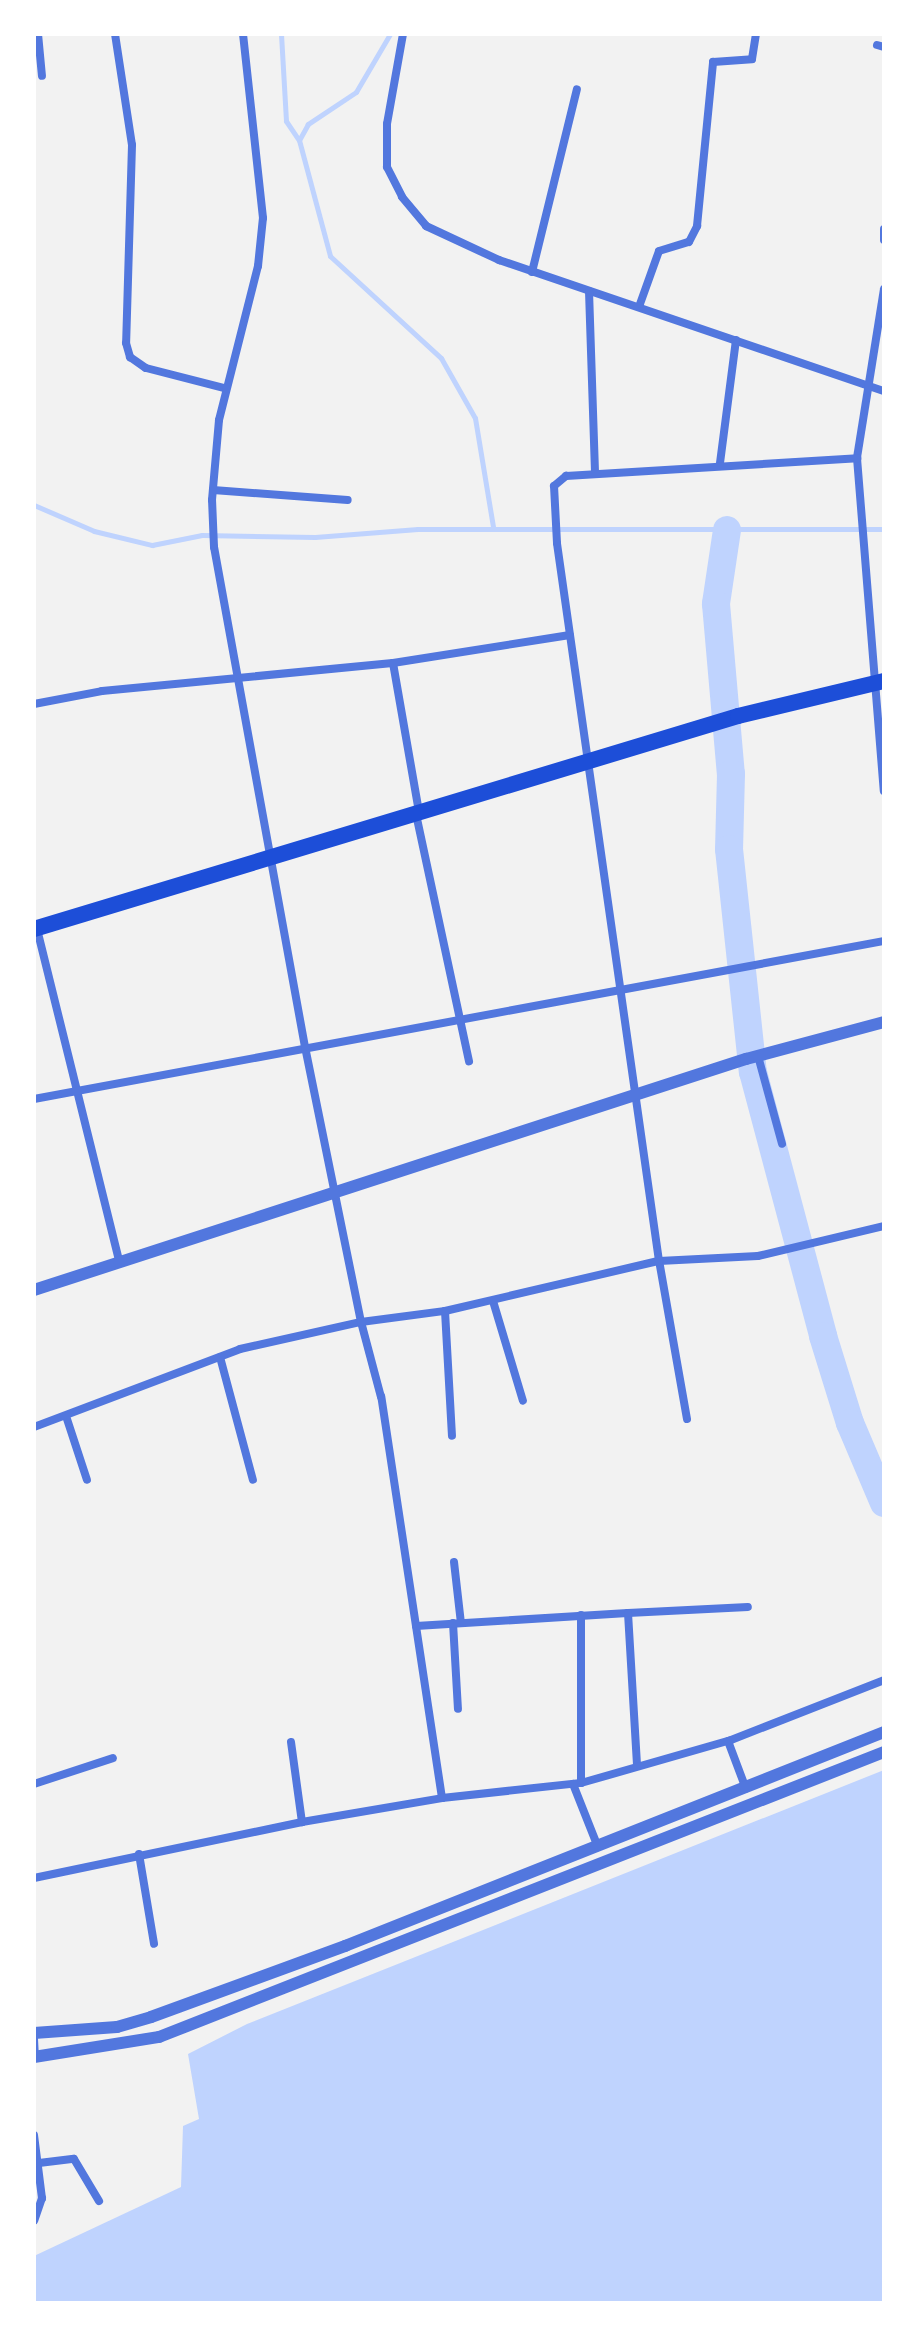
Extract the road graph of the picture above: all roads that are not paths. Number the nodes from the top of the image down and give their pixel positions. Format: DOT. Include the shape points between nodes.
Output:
graph roads {
  1 [pos="38,34"];
  2 [pos="115,34"];
  3 [pos="243,34"];
  4 [pos="403,34"];
  5 [pos="756,34"];
  6 [pos="42,76"];
  7 [pos="577,89"];
  8 [pos="884,229"];
  9 [pos="884,240"];
  10 [pos="532,272"];
  11 [pos="884,289"];
  12 [pos="589,291"];
  13 [pos="640,304"];
  14 [pos="736,340"];
  15 [pos="865,386"];
  16 [pos="224,388"];
  17 [pos="884,391"];
  18 [pos="857,458"];
  19 [pos="720,463"];
  20 [pos="595,474"];
  21 [pos="213,490"];
  22 [pos="348,500"];
  23 [pos="570,635"];
  24 [pos="393,663"];
  25 [pos="238,680"];
  26 [pos="880,682"];
  27 [pos="34,704"];
  28 [pos="587,761"];
  29 [pos="884,791"];
  30 [pos="417,812"];
  31 [pos="272,857"];
  32 [pos="35,928"];
  33 [pos="884,941"];
  34 [pos="620,990"];
  35 [pos="461,1019"];
  36 [pos="884,1022"];
  37 [pos="305,1047"];
  38 [pos="753,1058"];
  39 [pos="469,1061"];
  40 [pos="73,1092"];
  41 [pos="632,1098"];
  42 [pos="34,1099"];
  43 [pos="782,1144"];
  44 [pos="333,1189"];
  45 [pos="884,1226"];
  46 [pos="119,1261"];
  47 [pos="659,1261"];
  48 [pos="34,1290"];
  49 [pos="493,1301"];
  50 [pos="445,1311"];
  51 [pos="361,1322"];
  52 [pos="220,1357"];
  53 [pos="523,1401"];
  54 [pos="66,1416"];
  55 [pos="687,1419"];
  56 [pos="34,1427"];
  57 [pos="452,1436"];
  58 [pos="87,1480"];
  59 [pos="253,1480"];
  60 [pos="454,1562"];
  61 [pos="748,1607"];
  62 [pos="628,1613"];
  63 [pos="581,1615"];
  64 [pos="457,1623"];
  65 [pos="416,1626"];
  66 [pos="884,1680"];
  67 [pos="458,1709"];
  68 [pos="884,1732"];
  69 [pos="728,1741"];
  70 [pos="291,1742"];
  71 [pos="884,1752"];
  72 [pos="113,1758"];
  73 [pos="637,1766"];
  74 [pos="34,1784"];
  75 [pos="577,1787"];
  76 [pos="746,1789"];
  77 [pos="442,1798"];
  78 [pos="302,1822"];
  79 [pos="596,1842"];
  80 [pos="139,1854"];
  81 [pos="34,1878"];
  82 [pos="154,1944"];
  83 [pos="34,2036"];
  84 [pos="35,2057"];
  85 [pos="34,2135"];
  86 [pos="39,2163"];
  87 [pos="99,2201"];
  88 [pos="34,2221"];
  1 -- 6 [label="street"];
  2 -- 16 [label="street" via="132,145 126,343 130,357 146,368"];
  3 -- 16 [label="street" via="263,218 258,266"];
  4 -- 10 [label="street" via="387,124 391,181 426,226"];
  5 -- 13 [label="street" via="752,59 712,63 697,226 691,241 659,251"];
  7 -- 10 [label="street"];
  8 -- 9 [label="street"];
  10 -- 12 [label="street"];
  11 -- 15 [label="street" via="881,326"];
  12 -- 13 [label="street"];
  12 -- 20 [label="street"];
  13 -- 14 [label="street"];
  14 -- 15 [label="street"];
  14 -- 19 [label="street"];
  15 -- 17 [label="street"];
  15 -- 18 [label="street"];
  16 -- 21 [label="street"];
  18 -- 19 [label="street"];
  18 -- 26 [label="street"];
  19 -- 20 [label="street"];
  20 -- 23 [label="street" via="566,476 554,486"];
  21 -- 22 [label="street"];
  21 -- 25 [label="street" via="214,547"];
  23 -- 24 [label="street"];
  23 -- 28 [label="street"];
  24 -- 25 [label="street"];
  24 -- 30 [label="street"];
  25 -- 27 [label="street" via="102,691"];
  25 -- 31 [label="street"];
  26 -- 28 [label="highway"];
  26 -- 29 [label="street"];
  28 -- 30 [label="highway"];
  28 -- 34 [label="street"];
  30 -- 31 [label="highway"];
  30 -- 35 [label="street"];
  31 -- 32 [label="highway"];
  31 -- 37 [label="street"];
  32 -- 40 [label="street"];
  33 -- 34 [label="street"];
  34 -- 35 [label="street"];
  34 -- 41 [label="street"];
  35 -- 37 [label="street"];
  35 -- 39 [label="street"];
  36 -- 38 [label="street"];
  37 -- 40 [label="street"];
  37 -- 44 [label="street"];
  38 -- 41 [label="street"];
  38 -- 43 [label="street"];
  40 -- 42 [label="street"];
  40 -- 46 [label="street"];
  41 -- 44 [label="street"];
  41 -- 47 [label="street"];
  44 -- 46 [label="street"];
  44 -- 51 [label="street"];
  45 -- 47 [label="street" via="790,1250"];
  46 -- 48 [label="street"];
  47 -- 49 [label="street"];
  47 -- 55 [label="street"];
  49 -- 50 [label="street"];
  49 -- 53 [label="street"];
  50 -- 51 [label="street"];
  50 -- 57 [label="street"];
  51 -- 52 [label="street" via="293,1334"];
  51 -- 65 [label="street" via="381,1397"];
  52 -- 54 [label="street"];
  52 -- 59 [label="street"];
  54 -- 56 [label="street"];
  54 -- 58 [label="street"];
  60 -- 64 [label="street"];
  61 -- 62 [label="street"];
  62 -- 63 [label="street"];
  62 -- 73 [label="street"];
  63 -- 64 [label="street"];
  63 -- 75 [label="street"];
  64 -- 65 [label="street"];
  64 -- 67 [label="street"];
  65 -- 77 [label="street"];
  66 -- 69 [label="street"];
  68 -- 76 [label="street"];
  69 -- 73 [label="street"];
  69 -- 76 [label="street"];
  70 -- 78 [label="street"];
  71 -- 84 [label="street" via="159,2037"];
  72 -- 74 [label="street"];
  73 -- 75 [label="street"];
  75 -- 77 [label="street"];
  75 -- 79 [label="street"];
  76 -- 79 [label="street"];
  77 -- 78 [label="street"];
  78 -- 80 [label="street"];
  79 -- 83 [label="street" via="151,2017 117,2027"];
  80 -- 81 [label="street"];
  80 -- 82 [label="street"];
  83 -- 84 [label="street"];
  85 -- 86 [label="street"];
  86 -- 87 [label="street" via="74,2159"];
  86 -- 88 [label="street" via="42,2198"];
}
